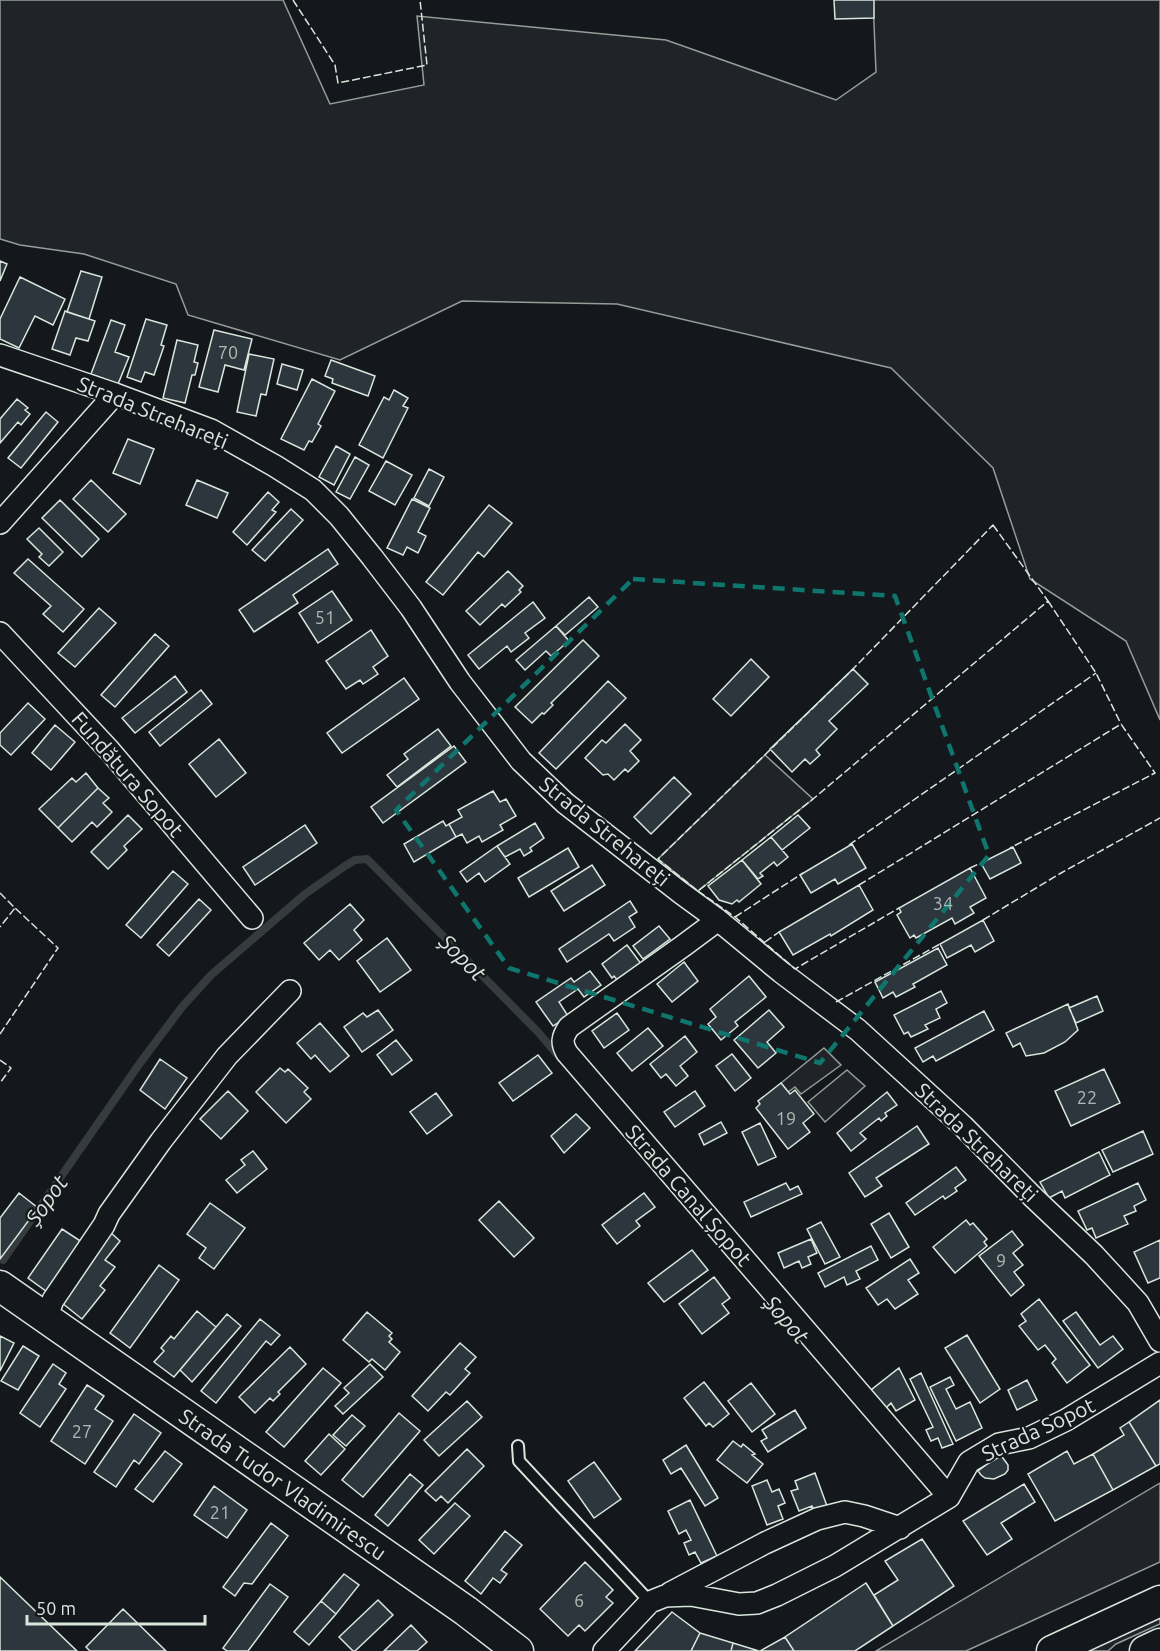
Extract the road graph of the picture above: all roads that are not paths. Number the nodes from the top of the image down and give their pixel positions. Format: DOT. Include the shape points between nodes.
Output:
graph roads {
  1 [pos="0,355"];
  2 [pos="115,394"];
  3 [pos="0,523"];
  4 [pos="0,633"];
  5 [pos="252,918"];
  6 [pos="718,920"];
  7 [pos="290,990"];
  8 [pos="0,1286"];
  9 [pos="46,1318"];
  10 [pos="1160,1341"];
  11 [pos="1160,1363"];
  12 [pos="518,1446"];
  13 [pos="949,1497"];
  14 [pos="900,1528"];
  15 [pos="658,1599"];
  16 [pos="1160,1601"];
  17 [pos="1160,1644"];
  18 [pos="518,1651"];
  19 [pos="604,1651"];
  20 [pos="1052,1651"];
  21 [pos="1145,1651"];
  1 -- 2 [label="street, Strada Strehareți"];
  2 -- 3 [label="street"];
  2 -- 6 [label="street, Strada Strehareți" via="211,430 313,490 345,523 411,608 460,682 521,761 565,803"];
  4 -- 5 [label="street, Fundătura Sopot" via="110,751"];
  6 -- 10 [label="street, Strada Strehareți" via="858,1030 963,1126 1102,1263 1138,1303"];
  6 -- 13 [label="street, Strada Canal Șopot" via="569,1027 563,1046"];
  7 -- 9 [label="street" via="226,1056 167,1132 53,1300"];
  8 -- 9 [label="main road, Strada Tudor Vladimirescu"];
  9 -- 18 [label="main road, Strada Tudor Vladimirescu"];
  11 -- 13 [label="street, Strada Sopot" via="1066,1420 1029,1438 999,1444 969,1462"];
  12 -- 15 [label="lane" via="519,1461"];
  13 -- 14 [label="street, Strada Sopot"];
  14 -- 15 [label="street, Strada Sopot" via="835,1566 757,1603 739,1604 692,1595"];
  14 -- 15 [label="street" via="845,1512 817,1519"];
  15 -- 19 [label="street"];
  16 -- 20 [label="main road"];
  17 -- 21 [label="main road"];
}
